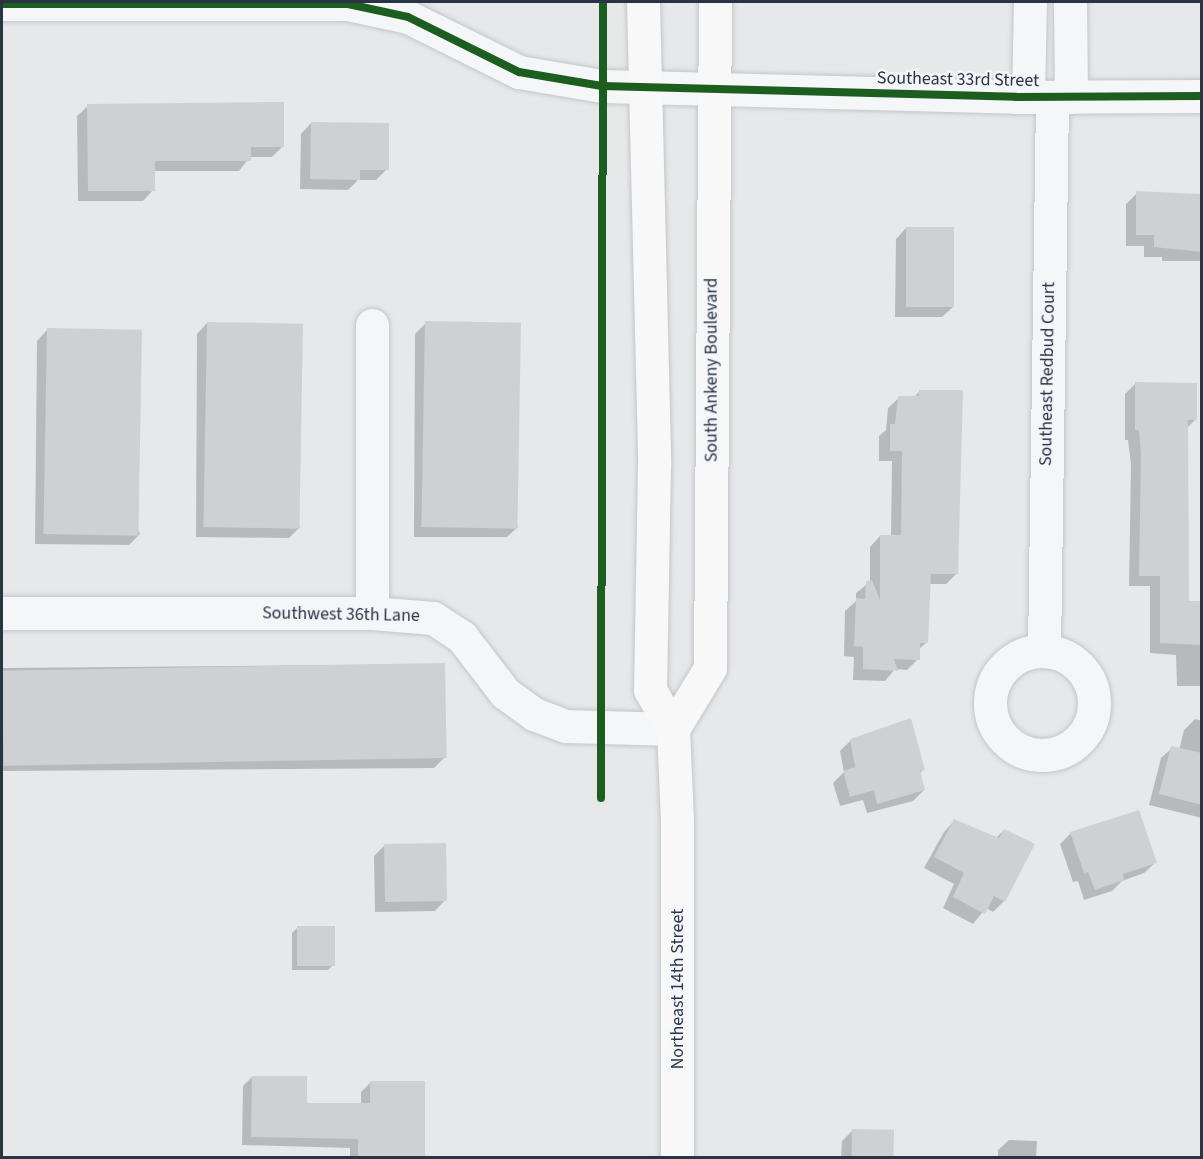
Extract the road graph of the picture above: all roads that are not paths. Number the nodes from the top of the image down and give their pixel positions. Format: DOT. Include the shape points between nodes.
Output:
graph roads {
  1 [pos="643,2"];
  2 [pos="715,2"];
  3 [pos="1030,2"];
  4 [pos="1070,2"];
  5 [pos="2,4"];
  6 [pos="643,88"];
  7 [pos="714,90"];
  8 [pos="1202,96"];
  9 [pos="1050,97"];
  10 [pos="372,326"];
  11 [pos="2,613"];
  12 [pos="372,613"];
  13 [pos="1044,651"];
  14 [pos="674,729"];
  15 [pos="677,1158"];
  1 -- 6 [label="main road"];
  2 -- 7 [label="main road, South Ankeny Boulevard"];
  3 -- 9 [label="street"];
  4 -- 9 [label="street"];
  5 -- 6 [label="street, Southeast 33rd Street" via="348,4 408,17 519,72 602,86"];
  6 -- 7 [label="street, Southeast 33rd Street"];
  6 -- 14 [label="main road" via="654,464 651,690"];
  7 -- 9 [label="street, Southeast 33rd Street"];
  7 -- 14 [label="main road, South Ankeny Boulevard" via="710,668"];
  8 -- 9 [label="street, Southeast 33rd Street"];
  9 -- 13 [label="street, Southeast Redbud Court"];
  10 -- 12 [label="street"];
  11 -- 12 [label="street, Southwest 36th Lane"];
  12 -- 14 [label="street, Southwest 36th Lane" via="433,618 462,637 505,693 534,714 566,726"];
  14 -- 15 [label="main road, Northeast 14th Street"];
}
